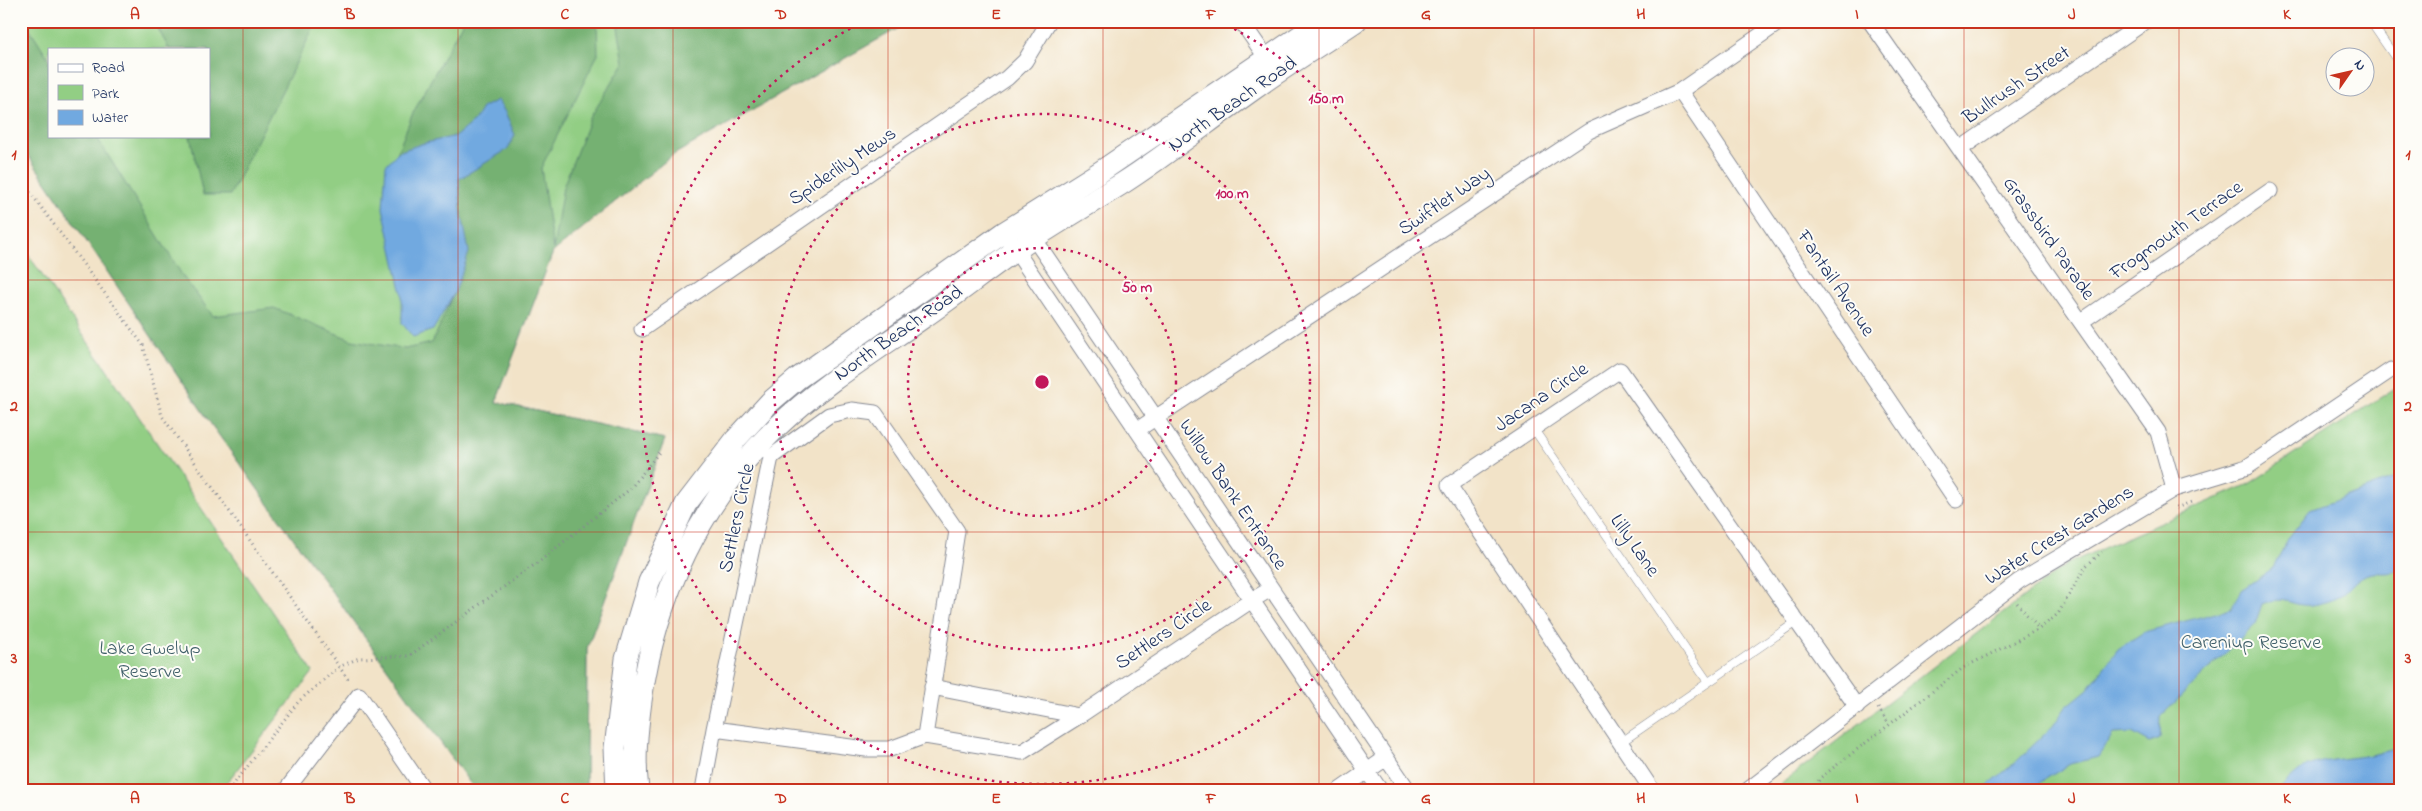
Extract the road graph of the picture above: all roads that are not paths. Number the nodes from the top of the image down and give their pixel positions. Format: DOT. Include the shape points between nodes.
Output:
graph roads {
  1 [pos="1049,21"];
  2 [pos="1241,21"];
  3 [pos="1322,21"];
  4 [pos="1356,21"];
  5 [pos="1781,21"];
  6 [pos="1870,21"];
  7 [pos="2146,21"];
  8 [pos="2370,21"];
  9 [pos="1272,66"];
  10 [pos="2401,66"];
  11 [pos="1680,91"];
  12 [pos="1960,149"];
  13 [pos="2270,191"];
  14 [pos="1028,230"];
  15 [pos="1004,234"];
  16 [pos="1016,251"];
  17 [pos="2082,321"];
  18 [pos="642,329"];
  19 [pos="2392,370"];
  20 [pos="1156,418"];
  21 [pos="1533,428"];
  22 [pos="1137,430"];
  23 [pos="2174,489"];
  24 [pos="1956,500"];
  25 [pos="1271,589"];
  26 [pos="1252,600"];
  27 [pos="1796,622"];
  28 [pos="1708,682"];
  29 [pos="932,687"];
  30 [pos="1857,707"];
  31 [pos="1079,716"];
  32 [pos="714,729"];
  33 [pos="925,736"];
  34 [pos="1620,743"];
  35 [pos="1386,758"];
  36 [pos="1367,772"];
  37 [pos="286,790"];
  38 [pos="424,790"];
  39 [pos="617,790"];
  40 [pos="638,790"];
  41 [pos="703,790"];
  42 [pos="1340,790"];
  43 [pos="1380,790"];
  44 [pos="1408,790"];
  45 [pos="1652,790"];
  46 [pos="1748,790"];
  1 -- 18 [label="street, Spiderlily Mews" via="1025,61 1007,78"];
  2 -- 9 [label="street"];
  3 -- 9 [label="main road, North Beach Road"];
  4 -- 9 [label="main road, North Beach Road"];
  5 -- 11 [label="street, Swiftlet Way"];
  6 -- 12 [label="street, Grassbird Parade"];
  7 -- 12 [label="street, Bullrush Street"];
  8 -- 10 [label="lane"];
  9 -- 14 [label="main road, North Beach Road" via="1100,172"];
  11 -- 20 [label="street, Swiftlet Way" via="1589,131"];
  11 -- 24 [label="street, Fantail Avenue"];
  12 -- 17 [label="street, Grassbird Parade"];
  13 -- 17 [label="street, Frogmouth Terrace"];
  14 -- 15 [label="main road, North Beach Road"];
  14 -- 16 [label="main road, North Beach Road"];
  14 -- 20 [label="street, Willow Bank Entrance"];
  15 -- 16 [label="street"];
  15 -- 39 [label="main road, North Beach Road" via="797,379 770,402 736,439 686,504 649,582 626,660 615,748"];
  16 -- 22 [label="street"];
  16 -- 40 [label="main road, North Beach Road" via="835,378 757,447 717,497 674,577 652,642 635,743"];
  17 -- 23 [label="street, Grassbird Parade" via="2158,432"];
  19 -- 23 [label="street, Water Crest Gardens" via="2247,467"];
  20 -- 22 [label="street, Swiftlet Way"];
  20 -- 25 [label="street, Willow Bank Entrance"];
  21 -- 27 [label="street, Jacana Circle" via="1620,370"];
  21 -- 28 [label="lane, Lilly Lane"];
  21 -- 34 [label="street, Jacana Circle" via="1449,485"];
  22 -- 26 [label="street"];
  23 -- 30 [label="street, Water Crest Gardens" via="2019,581"];
  25 -- 26 [label="street, Settlers Circle"];
  25 -- 35 [label="street, Willow Bank Entrance"];
  26 -- 31 [label="street, Settlers Circle"];
  26 -- 36 [label="street"];
  27 -- 28 [label="lane"];
  27 -- 30 [label="street, Jacana Circle"];
  28 -- 34 [label="lane"];
  29 -- 31 [label="street"];
  29 -- 32 [label="street, Settlers Circle" via="957,531 875,413 852,410 829,415 771,457"];
  29 -- 33 [label="street, Settlers Circle"];
  30 -- 46 [label="street, Water Crest Gardens"];
  31 -- 33 [label="street, Settlers Circle" via="1022,752"];
  32 -- 33 [label="street" via="890,750"];
  32 -- 41 [label="street, Settlers Circle"];
  34 -- 45 [label="street, Jacana Circle"];
  35 -- 36 [label="street"];
  35 -- 44 [label="street, Willow Bank Entrance"];
  36 -- 42 [label="street"];
  36 -- 43 [label="street"];
  37 -- 38 [label="street" via="359,695"];
}
